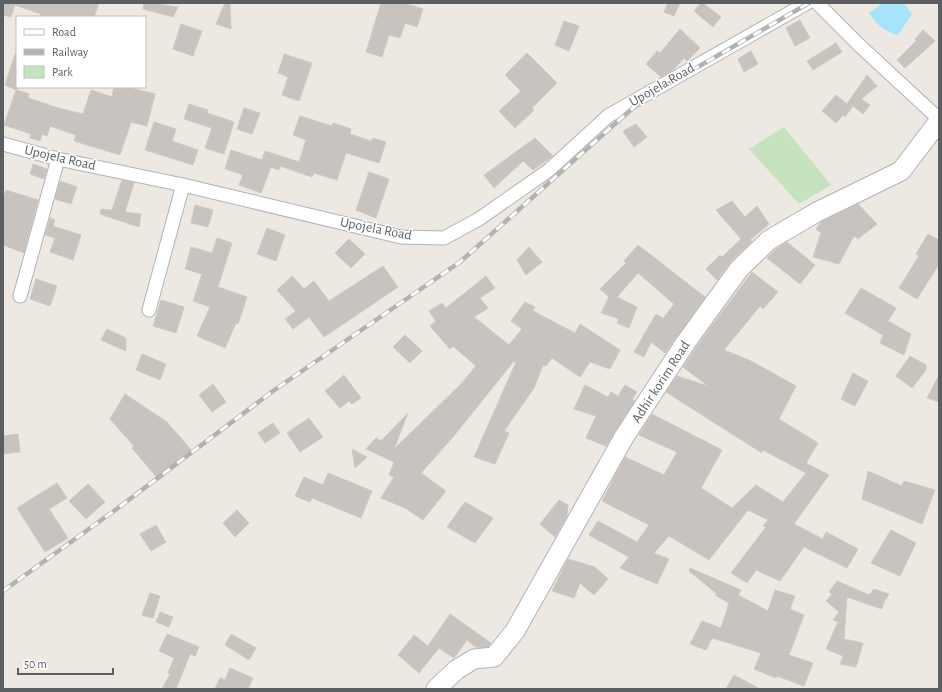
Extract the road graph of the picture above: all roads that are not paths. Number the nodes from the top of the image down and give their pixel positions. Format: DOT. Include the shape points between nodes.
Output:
graph roads {
  1 [pos="808,3"];
  2 [pos="817,3"];
  3 [pos="939,120"];
  4 [pos="3,144"];
  5 [pos="58,159"];
  6 [pos="183,185"];
  7 [pos="20,296"];
  8 [pos="149,310"];
  9 [pos="436,689"];
  1 -- 6 [label="street, Upojela Road" via="608,116 550,170 479,219 444,238 401,237"];
  2 -- 3 [label="street"];
  3 -- 9 [label="main road, Adhir korim Road" via="901,171 816,212 769,240 739,268 686,342 624,437 515,631 494,657 474,659 456,670"];
  4 -- 5 [label="street, Upojela Road"];
  5 -- 6 [label="street, Upojela Road"];
  5 -- 7 [label="street"];
  6 -- 8 [label="street"];
}
